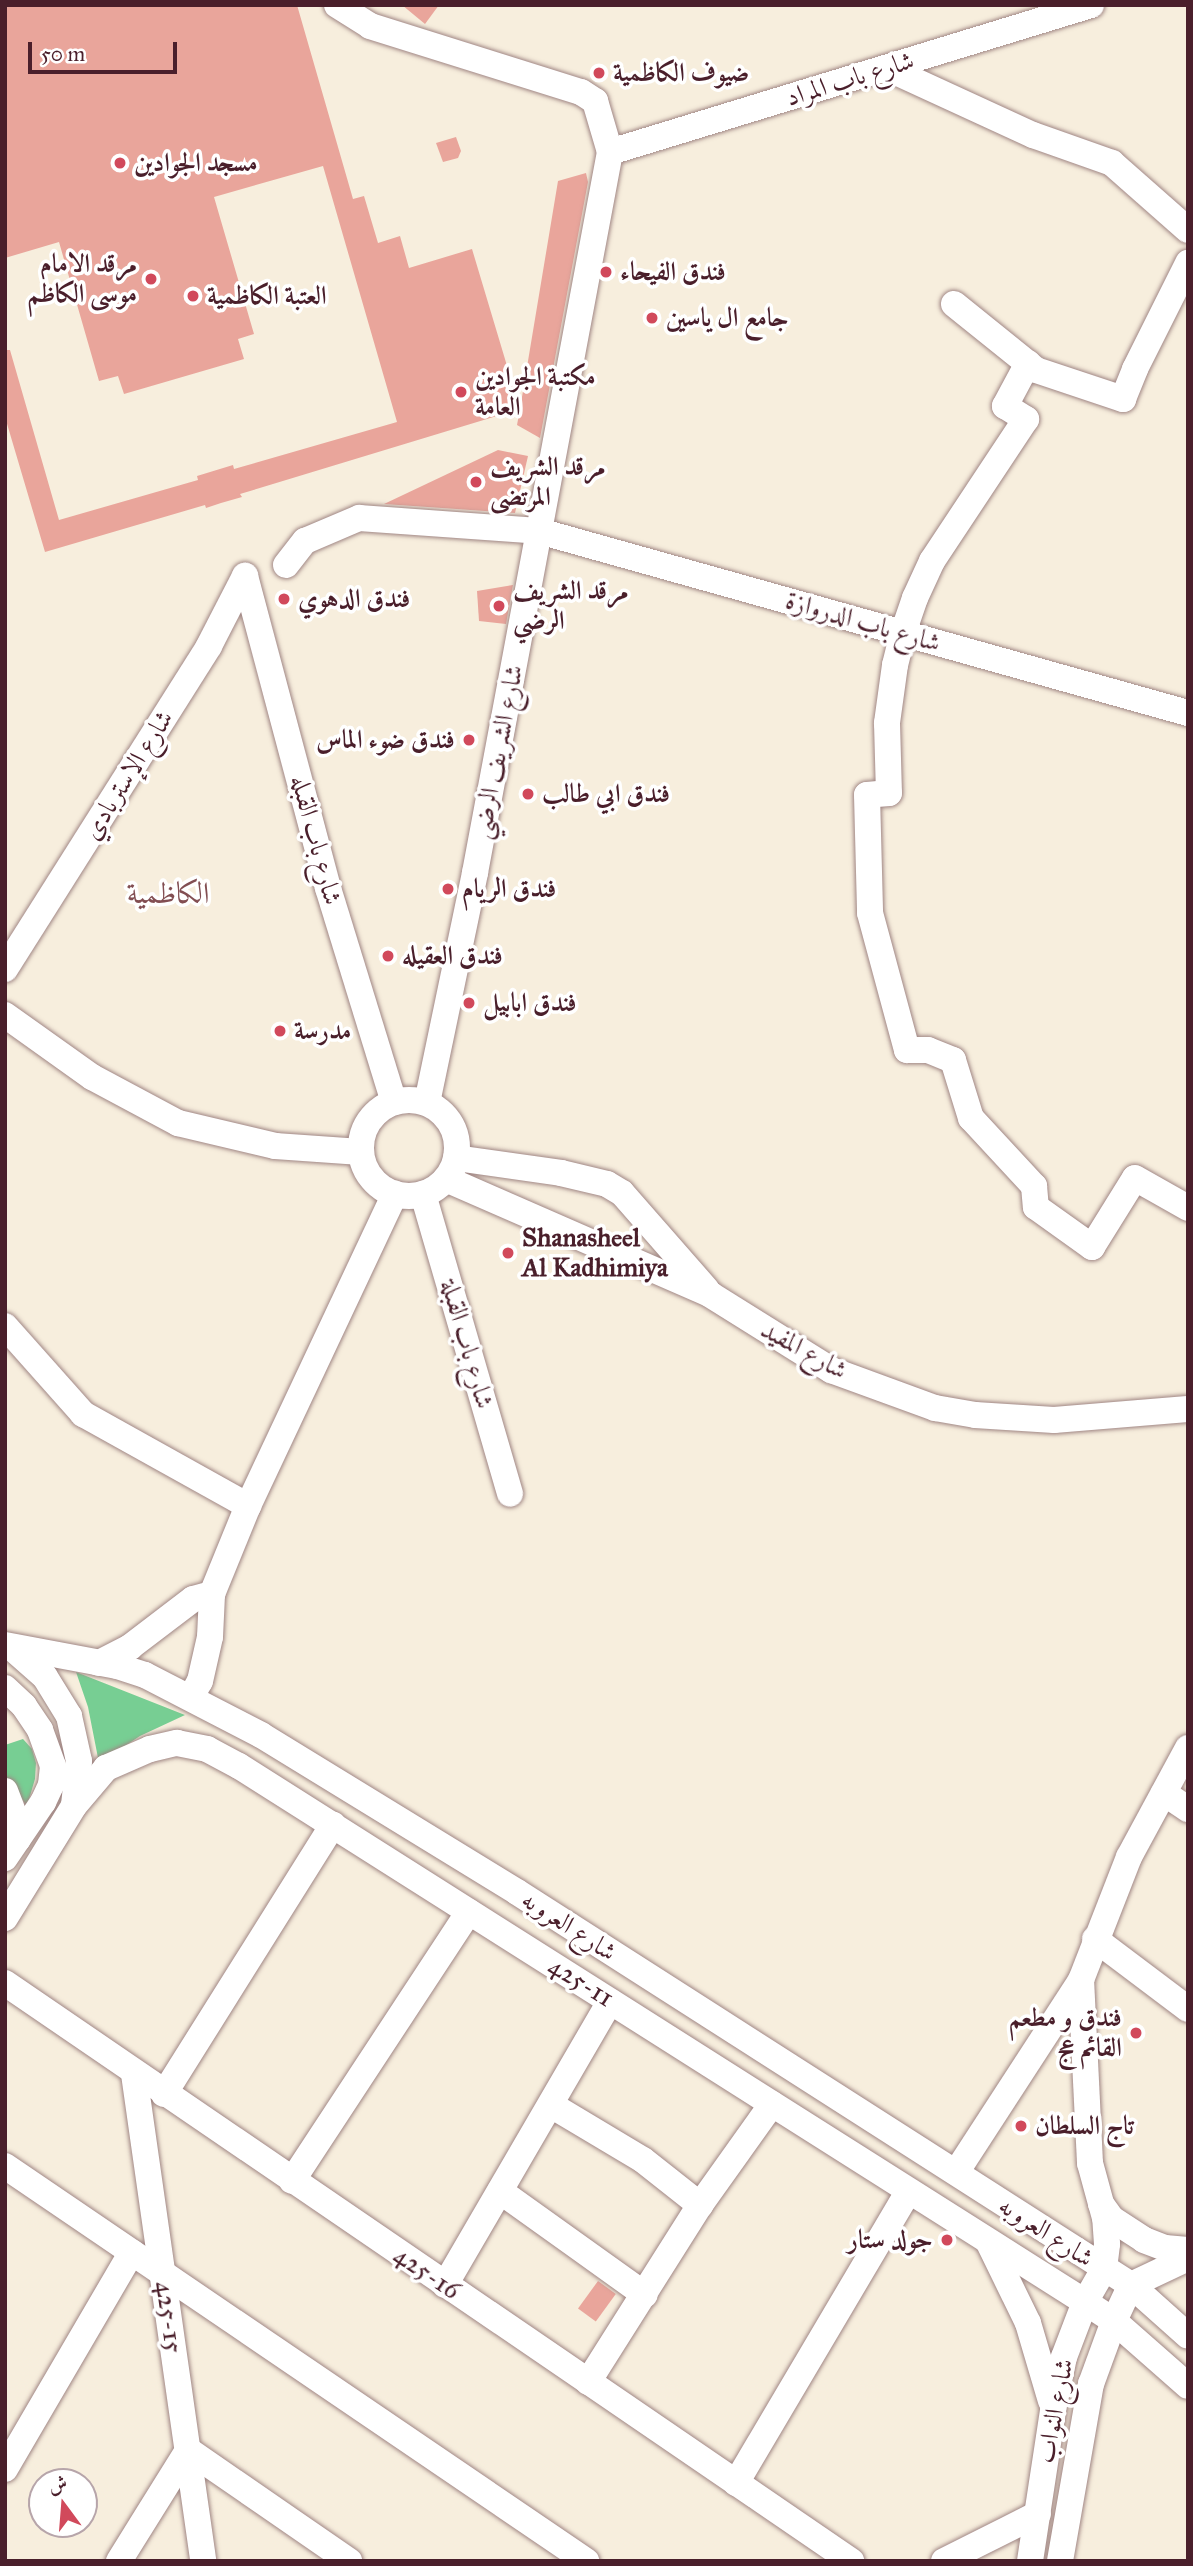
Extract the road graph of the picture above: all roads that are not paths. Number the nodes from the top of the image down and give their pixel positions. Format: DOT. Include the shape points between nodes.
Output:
graph roads {
  1 [pos="337,5"];
  2 [pos="1091,5"];
  3 [pos="887,68"];
  4 [pos="610,152"];
  5 [pos="1188,230"];
  6 [pos="1188,263"];
  7 [pos="954,304"];
  8 [pos="1028,363"];
  9 [pos="539,531"];
  10 [pos="286,565"];
  11 [pos="245,576"];
  12 [pos="903,633"];
  13 [pos="1188,713"];
  14 [pos="5,969"];
  15 [pos="5,1015"];
  16 [pos="394,1102"];
  17 [pos="427,1103"];
  18 [pos="361,1152"];
  19 [pos="451,1168"];
  20 [pos="395,1194"];
  21 [pos="423,1194"];
  22 [pos="1188,1209"];
  23 [pos="711,1295"];
  24 [pos="5,1326"];
  25 [pos="1188,1409"];
  26 [pos="510,1494"];
  27 [pos="248,1506"];
  28 [pos="212,1594"];
  29 [pos="7,1649"];
  30 [pos="99,1663"];
  31 [pos="6,1687"];
  32 [pos="58,1695"];
  33 [pos="191,1697"];
  34 [pos="17,1717"];
  35 [pos="1188,1748"];
  36 [pos="5,1791"];
  37 [pos="1164,1793"];
  38 [pos="74,1807"];
  39 [pos="1188,1809"];
  40 [pos="333,1825"];
  41 [pos="12,1849"];
  42 [pos="469,1912"];
  43 [pos="5,1918"];
  44 [pos="1095,1939"];
  45 [pos="1081,1980"];
  46 [pos="5,1983"];
  47 [pos="610,2001"];
  48 [pos="1188,2009"];
  49 [pos="134,2074"];
  50 [pos="164,2094"];
  51 [pos="772,2104"];
  52 [pos="551,2105"];
  53 [pos="959,2168"];
  54 [pos="10,2179"];
  55 [pos="292,2180"];
  56 [pos="500,2190"];
  57 [pos="909,2191"];
  58 [pos="1100,2202"];
  59 [pos="700,2205"];
  60 [pos="988,2241"];
  61 [pos="1188,2250"];
  62 [pos="132,2252"];
  63 [pos="1188,2258"];
  64 [pos="1104,2269"];
  65 [pos="163,2273"];
  66 [pos="445,2285"];
  67 [pos="1131,2285"];
  68 [pos="645,2295"];
  69 [pos="1085,2302"];
  70 [pos="1114,2321"];
  71 [pos="1188,2336"];
  72 [pos="588,2382"];
  73 [pos="1188,2386"];
  74 [pos="1053,2410"];
  75 [pos="188,2450"];
  76 [pos="5,2469"];
  77 [pos="736,2483"];
  78 [pos="1038,2514"];
  79 [pos="119,2561"];
  80 [pos="203,2561"];
  81 [pos="349,2561"];
  82 [pos="586,2561"];
  83 [pos="851,2561"];
  84 [pos="944,2561"];
  85 [pos="1030,2561"];
  86 [pos="1060,2561"];
  1 -- 4 [label="street" via="370,26 581,92 595,101"];
  2 -- 3 [label="street, شارع باب المراد"];
  3 -- 4 [label="street, شارع باب المراد"];
  3 -- 5 [label="street" via="1033,135 1112,163"];
  4 -- 9 [label="street, شارع الشريف الرضي"];
  6 -- 8 [label="street" via="1123,399 1036,370"];
  7 -- 8 [label="street"];
  8 -- 12 [label="street" via="1005,406 1026,419 932,561"];
  9 -- 10 [label="street, شارع باب الدروازة" via="359,518 305,541"];
  9 -- 12 [label="street, شارع باب الدروازة"];
  9 -- 17 [label="street, شارع الشريف الرضي"];
  11 -- 14 [label="street, شارع الإستربادي" via="209,646"];
  11 -- 16 [label="street, شارع باب القبله" via="328,888"];
  12 -- 13 [label="street, شارع باب الدروازة"];
  12 -- 22 [label="street" via="887,723 889,793 867,794 866,865 870,913 907,1049 953,1059 971,1118 1034,1185 1036,1207 1092,1247 1135,1178"];
  15 -- 18 [label="street" via="92,1077 178,1123 275,1146"];
  16 -- 17 [label="street"];
  16 -- 18 [label="street" via="369,1122"];
  17 -- 19 [label="street" via="450,1123 456,1137"];
  18 -- 20 [label="street" via="372,1178"];
  19 -- 21 [label="street"];
  19 -- 23 [label="street, شارع المفيد" via="491,1199"];
  19 -- 23 [label="street" via="586,1178 622,1193"];
  20 -- 21 [label="street"];
  20 -- 27 [label="street"];
  21 -- 26 [label="street, شارع باب القبلة"];
  23 -- 25 [label="street, شارع المفيد" via="831,1370 935,1408 1054,1420"];
  24 -- 27 [label="street" via="83,1413"];
  27 -- 28 [label="street"];
  28 -- 30 [label="street" via="193,1600 130,1647"];
  28 -- 33 [label="street" via="210,1637 200,1681"];
  29 -- 30 [label="street, شارع العروبه"];
  29 -- 32 [label="street, 425-11" via="29,1660"];
  30 -- 33 [label="street, شارع العروبه" via="145,1675"];
  31 -- 34 [label="street"];
  32 -- 34 [label="street"];
  32 -- 38 [label="street, 425-11" via="77,1749"];
  33 -- 64 [label="street, شارع العروبه" via="517,1892"];
  34 -- 41 [label="street" via="50,1751 53,1766 43,1802"];
  35 -- 37 [label="street"];
  36 -- 41 [label="street" via="13,1808"];
  37 -- 39 [label="street"];
  37 -- 44 [label="street" via="1129,1857"];
  38 -- 40 [label="street, 425-11" via="106,1768 131,1755 177,1743 207,1749 228,1760"];
  38 -- 43 [label="street, 425-11"];
  40 -- 42 [label="street, 425-11"];
  40 -- 50 [label="street"];
  42 -- 47 [label="street, 425-11"];
  42 -- 55 [label="street"];
  44 -- 45 [label="street"];
  44 -- 48 [label="street"];
  45 -- 53 [label="street"];
  45 -- 58 [label="street" via="1090,2163"];
  46 -- 49 [label="street, 425-16"];
  47 -- 51 [label="street, 425-11"];
  47 -- 52 [label="street"];
  49 -- 50 [label="street, 425-16"];
  49 -- 65 [label="street, 425-15"];
  50 -- 55 [label="street, 425-16"];
  51 -- 57 [label="street, 425-11"];
  51 -- 59 [label="street"];
  52 -- 56 [label="street"];
  52 -- 59 [label="street" via="643,2160"];
  54 -- 62 [label="street"];
  55 -- 66 [label="street, 425-16"];
  56 -- 66 [label="street"];
  56 -- 68 [label="street"];
  57 -- 60 [label="street, 425-11"];
  57 -- 77 [label="street"];
  58 -- 61 [label="street" via="1112,2219 1144,2240"];
  58 -- 64 [label="street" via="1107,2232"];
  59 -- 68 [label="street"];
  60 -- 69 [label="street, 425-11"];
  60 -- 74 [label="street" via="1028,2323"];
  62 -- 65 [label="street"];
  62 -- 76 [label="street"];
  63 -- 67 [label="street"];
  64 -- 67 [label="street, شارع العروبه"];
  64 -- 69 [label="street, شارع النواب"];
  65 -- 75 [label="street, 425-15"];
  65 -- 82 [label="street"];
  66 -- 72 [label="street, 425-16"];
  67 -- 70 [label="street, شارع النواب"];
  67 -- 71 [label="street, شارع العروبه"];
  68 -- 72 [label="street"];
  69 -- 70 [label="street, 425-11"];
  69 -- 74 [label="street, شارع النواب" via="1064,2357"];
  70 -- 73 [label="street, 425-11"];
  70 -- 86 [label="street, شارع النواب" via="1091,2384"];
  72 -- 77 [label="street, 425-16"];
  74 -- 78 [label="street, شارع النواب"];
  75 -- 79 [label="street"];
  75 -- 80 [label="street, 425-15"];
  75 -- 81 [label="street"];
  77 -- 83 [label="street, 425-16"];
  78 -- 84 [label="street"];
  78 -- 85 [label="street, شارع النواب"];
}
